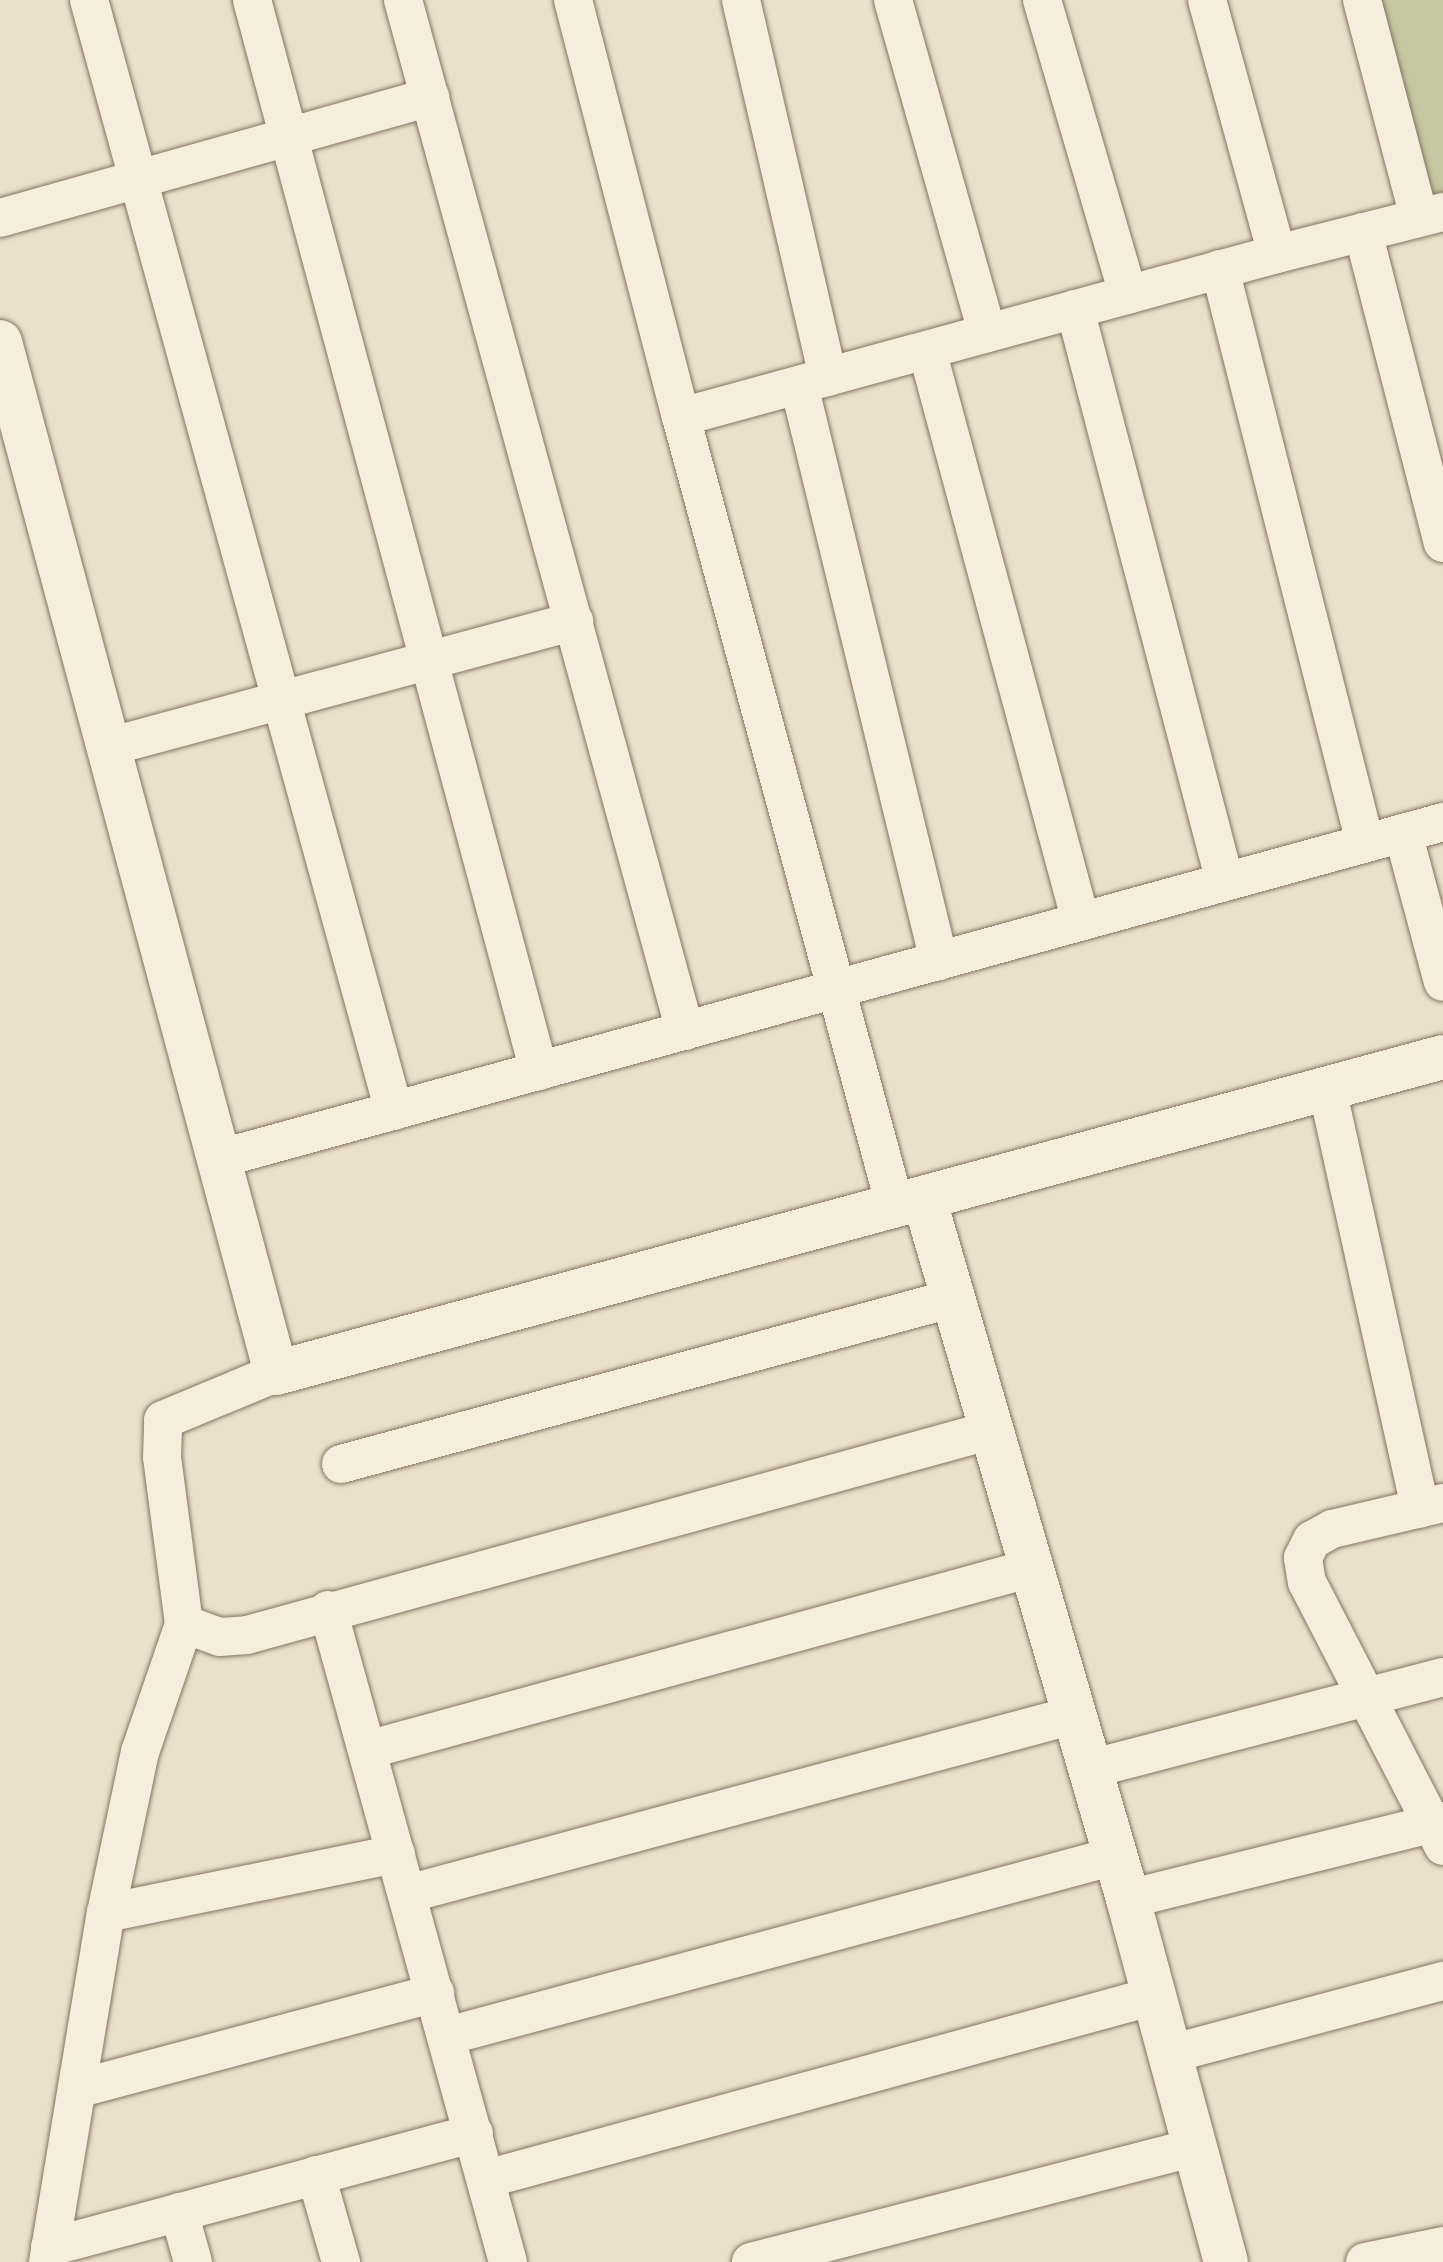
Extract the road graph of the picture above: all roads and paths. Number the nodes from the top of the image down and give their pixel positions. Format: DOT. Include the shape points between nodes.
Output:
graph roads {
  1 [pos="89,0"];
  2 [pos="252,0"];
  3 [pos="403,0"];
  4 [pos="573,0"];
  5 [pos="741,0"];
  6 [pos="893,0"];
  7 [pos="1042,0"];
  8 [pos="1207,0"];
  9 [pos="1362,0"];
  10 [pos="430,97"];
  11 [pos="289,137"];
  12 [pos="138,179"];
  13 [pos="1431,215"];
  14 [pos="0,218"];
  15 [pos="1363,232"];
  16 [pos="1277,254"];
  17 [pos="1220,269"];
  18 [pos="1128,295"];
  19 [pos="1075,309"];
  20 [pos="987,333"];
  21 [pos="0,342"];
  22 [pos="927,350"];
  23 [pos="814,381"];
  24 [pos="681,417"];
  25 [pos="1443,543"];
  26 [pos="574,621"];
  27 [pos="428,660"];
  28 [pos="281,700"];
  29 [pos="108,747"];
  30 [pos="1443,822"];
  31 [pos="1403,833"];
  32 [pos="1365,843"];
  33 [pos="1225,882"];
  34 [pos="1081,922"];
  35 [pos="939,961"];
  36 [pos="1443,982"];
  37 [pos="836,989"];
  38 [pos="685,1031"];
  39 [pos="1443,1057"];
  40 [pos="539,1071"];
  41 [pos="1327,1088"];
  42 [pos="394,1111"];
  43 [pos="218,1159"];
  44 [pos="910,1202"];
  45 [pos="954,1298"];
  46 [pos="276,1373"];
  47 [pos="992,1430"];
  48 [pos="341,1464"];
  49 [pos="1431,1506"];
  50 [pos="1032,1568"];
  51 [pos="328,1610"];
  52 [pos="184,1624"];
  53 [pos="1443,1677"];
  54 [pos="1364,1699"];
  55 [pos="1074,1715"];
  56 [pos="367,1750"];
  57 [pos="1090,1769"];
  58 [pos="1439,1830"];
  59 [pos="396,1854"];
  60 [pos="1115,1856"];
  61 [pos="407,1894"];
  62 [pos="1128,1899"];
  63 [pos="106,1913"];
  64 [pos="1443,1981"];
  65 [pos="435,1993"];
  66 [pos="1154,1996"];
  67 [pos="447,2036"];
  68 [pos="1170,2054"];
  69 [pos="77,2089"];
  70 [pos="474,2133"];
  71 [pos="1195,2147"];
  72 [pos="316,2175"];
  73 [pos="486,2179"];
  74 [pos="179,2212"];
  75 [pos="1443,2246"];
  76 [pos="49,2255"];
  77 [pos="193,2262"];
  78 [pos="341,2262"];
  79 [pos="508,2262"];
  80 [pos="751,2262"];
  81 [pos="1226,2262"];
  82 [pos="1365,2262"];
  1 -- 12 [label="street"];
  2 -- 11 [label="street"];
  3 -- 10 [label="street"];
  4 -- 24 [label="street"];
  5 -- 23 [label="street"];
  6 -- 20 [label="street"];
  7 -- 18 [label="street"];
  8 -- 16 [label="street"];
  9 -- 13 [label="street"];
  10 -- 11 [label="street"];
  10 -- 26 [label="street"];
  11 -- 12 [label="street"];
  11 -- 27 [label="street"];
  12 -- 14 [label="street"];
  12 -- 28 [label="street"];
  13 -- 15 [label="street"];
  15 -- 16 [label="street"];
  15 -- 25 [label="street"];
  16 -- 17 [label="street"];
  17 -- 18 [label="street"];
  17 -- 32 [label="street"];
  18 -- 19 [label="street"];
  19 -- 20 [label="street"];
  19 -- 33 [label="street"];
  20 -- 22 [label="street"];
  21 -- 29 [label="street"];
  22 -- 23 [label="street"];
  22 -- 34 [label="street"];
  23 -- 24 [label="street"];
  23 -- 35 [label="street"];
  24 -- 37 [label="street"];
  26 -- 27 [label="street"];
  26 -- 38 [label="street"];
  27 -- 28 [label="street"];
  27 -- 40 [label="street"];
  28 -- 29 [label="street"];
  28 -- 42 [label="street"];
  29 -- 43 [label="street"];
  30 -- 31 [label="street"];
  31 -- 32 [label="street"];
  31 -- 36 [label="street"];
  32 -- 33 [label="street"];
  33 -- 34 [label="street"];
  34 -- 35 [label="street"];
  35 -- 37 [label="street"];
  37 -- 38 [label="street"];
  37 -- 44 [label="street"];
  38 -- 40 [label="street"];
  39 -- 41 [label="street"];
  40 -- 42 [label="street"];
  41 -- 44 [label="street"];
  41 -- 49 [label="street"];
  42 -- 43 [label="street"];
  43 -- 46 [label="street"];
  44 -- 45 [label="street"];
  44 -- 46 [label="street"];
  45 -- 47 [label="street"];
  45 -- 48 [label="street"];
  46 -- 52 [label="street" via="163,1420 162,1457"];
  47 -- 50 [label="street"];
  47 -- 51 [label="street"];
  49 -- 54 [label="street" via="1332,1529 1312,1540 1303,1558 1307,1582"];
  50 -- 55 [label="street"];
  50 -- 56 [label="street"];
  51 -- 52 [label="street" via="247,1635 220,1637"];
  51 -- 56 [label="street"];
  52 -- 63 [label="street" via="140,1752"];
  53 -- 54 [label="street"];
  54 -- 57 [label="street"];
  54 -- 58 [label="street"];
  55 -- 57 [label="street"];
  55 -- 61 [label="street"];
  56 -- 59 [label="street"];
  57 -- 60 [label="street"];
  58 -- 62 [label="street"];
  59 -- 61 [label="street"];
  59 -- 63 [label="street"];
  60 -- 62 [label="street"];
  60 -- 67 [label="street"];
  61 -- 65 [label="street"];
  62 -- 66 [label="street"];
  63 -- 69 [label="street"];
  64 -- 68 [label="street"];
  65 -- 67 [label="street"];
  65 -- 69 [label="street"];
  66 -- 68 [label="street"];
  66 -- 73 [label="street"];
  67 -- 70 [label="street"];
  68 -- 71 [label="street"];
  69 -- 76 [label="street"];
  70 -- 72 [label="street"];
  70 -- 73 [label="street"];
  71 -- 80 [label="street"];
  71 -- 81 [label="street"];
  72 -- 74 [label="street"];
  72 -- 78 [label="street"];
  73 -- 79 [label="street"];
  74 -- 76 [label="street"];
  74 -- 77 [label="street"];
  75 -- 82 [label="street"];
}
